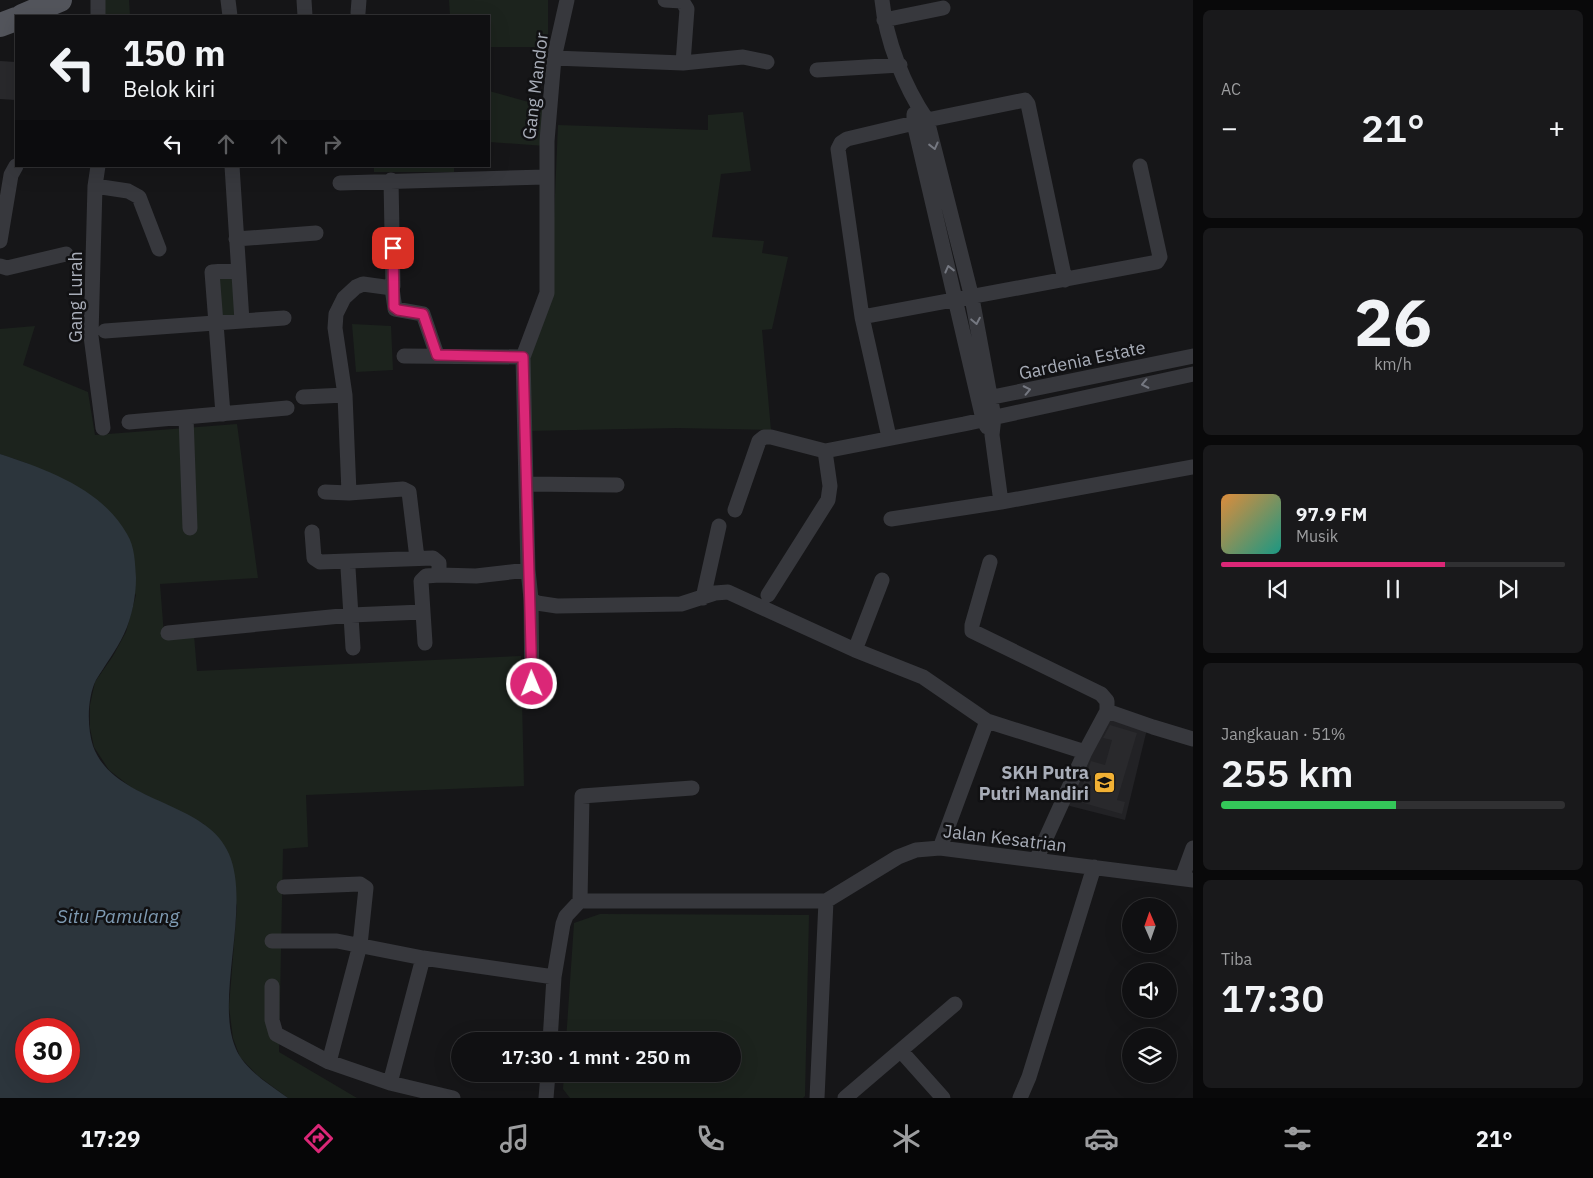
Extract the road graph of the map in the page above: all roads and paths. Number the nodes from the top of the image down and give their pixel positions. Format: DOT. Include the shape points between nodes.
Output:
graph roads {
  1 [pos="60,0"];
  2 [pos="98,0"];
  3 [pos="304,0"];
  4 [pos="567,0"];
  5 [pos="665,0"];
  6 [pos="882,0"];
  7 [pos="943,8"];
  8 [pos="24,15"];
  9 [pos="98,15"];
  10 [pos="305,15"];
  11 [pos="15,18"];
  12 [pos="884,20"];
  13 [pos="0,26"];
  14 [pos="554,58"];
  15 [pos="684,62"];
  16 [pos="766,62"];
  17 [pos="900,65"];
  18 [pos="817,70"];
  19 [pos="920,122"];
  20 [pos="1140,166"];
  21 [pos="16,167"];
  22 [pos="98,167"];
  23 [pos="232,167"];
  24 [pos="545,177"];
  25 [pos="391,180"];
  26 [pos="340,183"];
  27 [pos="95,186"];
  28 [pos="316,233"];
  29 [pos="236,239"];
  30 [pos="0,241"];
  31 [pos="160,249"];
  32 [pos="66,254"];
  33 [pos="0,266"];
  34 [pos="238,270"];
  35 [pos="1065,280"];
  36 [pos="392,288"];
  37 [pos="964,300"];
  38 [pos="862,317"];
  39 [pos="284,318"];
  40 [pos="242,321"];
  41 [pos="215,322"];
  42 [pos="105,331"];
  43 [pos="437,355"];
  44 [pos="404,356"];
  45 [pos="1193,356"];
  46 [pos="523,357"];
  47 [pos="1193,374"];
  48 [pos="345,395"];
  49 [pos="303,397"];
  50 [pos="985,399"];
  51 [pos="287,408"];
  52 [pos="223,414"];
  53 [pos="186,417"];
  54 [pos="988,418"];
  55 [pos="130,422"];
  56 [pos="103,428"];
  57 [pos="889,437"];
  58 [pos="824,451"];
  59 [pos="1193,467"];
  60 [pos="526,484"];
  61 [pos="617,486"];
  62 [pos="325,492"];
  63 [pos="349,493"];
  64 [pos="1001,502"];
  65 [pos="735,510"];
  66 [pos="891,518"];
  67 [pos="719,526"];
  68 [pos="190,528"];
  69 [pos="312,532"];
  70 [pos="417,558"];
  71 [pos="990,562"];
  72 [pos="348,568"];
  73 [pos="528,570"];
  74 [pos="439,575"];
  75 [pos="882,580"];
  76 [pos="768,595"];
  77 [pos="703,598"];
  78 [pos="531,599"];
  79 [pos="422,612"];
  80 [pos="351,615"];
  81 [pos="168,633"];
  82 [pos="425,643"];
  83 [pos="353,648"];
  84 [pos="856,650"];
  85 [pos="532,700"];
  86 [pos="1107,711"];
  87 [pos="987,721"];
  88 [pos="1193,739"];
  89 [pos="1085,752"];
  90 [pos="692,788"];
  91 [pos="940,848"];
  92 [pos="1193,848"];
  93 [pos="1036,860"];
  94 [pos="1094,867"];
  95 [pos="1187,879"];
  96 [pos="284,886"];
  97 [pos="580,901"];
  98 [pos="826,901"];
  99 [pos="272,940"];
  100 [pos="360,945"];
  101 [pos="424,958"];
  102 [pos="554,977"];
  103 [pos="272,986"];
  104 [pos="955,1004"];
  105 [pos="551,1032"];
  106 [pos="900,1050"];
  107 [pos="329,1062"];
  108 [pos="547,1082"];
  109 [pos="390,1083"];
  110 [pos="819,1097"];
  111 [pos="453,1098"];
  112 [pos="546,1098"];
  113 [pos="845,1098"];
  114 [pos="943,1098"];
  115 [pos="1020,1098"];
  1 -- 8 [label="main road"];
  2 -- 9 [label="street"];
  3 -- 10 [label="street"];
  4 -- 14 [label="street, Gang Mandor"];
  5 -- 15 [label="street" via="682,2 687,9"];
  6 -- 12 [label="street"];
  7 -- 12 [label="street"];
  11 -- 13 [label="main road"];
  12 -- 17 [label="street"];
  14 -- 15 [label="street"];
  14 -- 24 [label="street, Gang Mandor"];
  15 -- 16 [label="street" via="743,57"];
  17 -- 18 [label="street"];
  17 -- 19 [label="street"];
  19 -- 35 [label="street" via="1025,100"];
  19 -- 37 [label="street"];
  19 -- 38 [label="street" via="847,139 838,149"];
  20 -- 35 [label="street" via="1160,257 1157,262"];
  21 -- 30 [label="street"];
  22 -- 27 [label="street, Gang Lurah"];
  23 -- 29 [label="street"];
  24 -- 25 [label="street"];
  24 -- 46 [label="street, Gang Mandor" via="547,294"];
  25 -- 26 [label="street"];
  25 -- 36 [label="street"];
  27 -- 31 [label="street" via="128,191 139,197"];
  27 -- 56 [label="street, Gang Lurah" via="92,336"];
  28 -- 29 [label="street"];
  29 -- 34 [label="street"];
  32 -- 33 [label="street" via="6,268"];
  34 -- 40 [label="street"];
  34 -- 41 [label="street" via="212,272"];
  35 -- 37 [label="street"];
  36 -- 43 [label="street" via="395,309 423,314"];
  36 -- 48 [label="street" via="356,286 338,307 335,328"];
  37 -- 38 [label="street"];
  37 -- 50 [label="street"];
  38 -- 57 [label="street"];
  39 -- 40 [label="street"];
  40 -- 41 [label="street"];
  41 -- 42 [label="street"];
  41 -- 52 [label="street"];
  43 -- 44 [label="street"];
  43 -- 46 [label="street"];
  50 -- 45 [label="street, Gardenia Estate, one-way"];
  46 -- 60 [label="street"];
  47 -- 54 [label="street, Gardenia Estate, one-way"];
  48 -- 49 [label="street"];
  48 -- 63 [label="street"];
  50 -- 54 [label="street"];
  51 -- 52 [label="street"];
  52 -- 53 [label="street"];
  53 -- 55 [label="street"];
  53 -- 68 [label="street"];
  54 -- 57 [label="street, Gardenia Estate"];
  54 -- 64 [label="street"];
  57 -- 58 [label="street, Gardenia Estate"];
  58 -- 65 [label="street" via="764,437 759,441"];
  58 -- 76 [label="street" via="830,486 828,500"];
  59 -- 64 [label="street"];
  60 -- 61 [label="street"];
  60 -- 73 [label="street"];
  62 -- 63 [label="street"];
  63 -- 70 [label="street" via="409,492"];
  64 -- 66 [label="street"];
  67 -- 77 [label="street"];
  69 -- 70 [label="street" via="314,558 320,562"];
  70 -- 74 [label="street" via="436,560"];
  71 -- 86 [label="street" via="972,631 1102,694 1107,701"];
  72 -- 80 [label="street"];
  73 -- 74 [label="street" via="476,576"];
  73 -- 78 [label="street"];
  74 -- 79 [label="street" via="426,576 421,582"];
  75 -- 84 [label="street"];
  77 -- 78 [label="street" via="681,604 595,606 557,606"];
  77 -- 84 [label="street" via="728,592"];
  78 -- 85 [label="street"];
  79 -- 80 [label="street"];
  79 -- 82 [label="street"];
  80 -- 81 [label="street"];
  80 -- 83 [label="street"];
  84 -- 87 [label="street" via="923,677"];
  86 -- 88 [label="street"];
  86 -- 89 [label="street"];
  87 -- 89 [label="street"];
  87 -- 91 [label="street"];
  89 -- 93 [label="street"];
  90 -- 97 [label="street" via="582,796"];
  91 -- 93 [label="street, Jalan Kesatrian"];
  91 -- 98 [label="street, Jalan Kesatrian" via="916,850 898,857"];
  92 -- 95 [label="street"];
  93 -- 94 [label="street, Jalan Kesatrian"];
  94 -- 95 [label="street, Jalan Kesatrian"];
  94 -- 115 [label="street"];
  96 -- 100 [label="street" via="363,885 367,894"];
  97 -- 98 [label="street"];
  97 -- 102 [label="street" via="566,916"];
  98 -- 110 [label="street"];
  99 -- 100 [label="street"];
  100 -- 101 [label="street"];
  100 -- 107 [label="street"];
  101 -- 102 [label="street"];
  101 -- 109 [label="street"];
  102 -- 105 [label="street"];
  103 -- 107 [label="street" via="272,1020 276,1034"];
  104 -- 106 [label="street"];
  106 -- 113 [label="street"];
  106 -- 114 [label="street"];
  107 -- 109 [label="street"];
  108 -- 112 [label="street"];
  109 -- 111 [label="street"];
}
